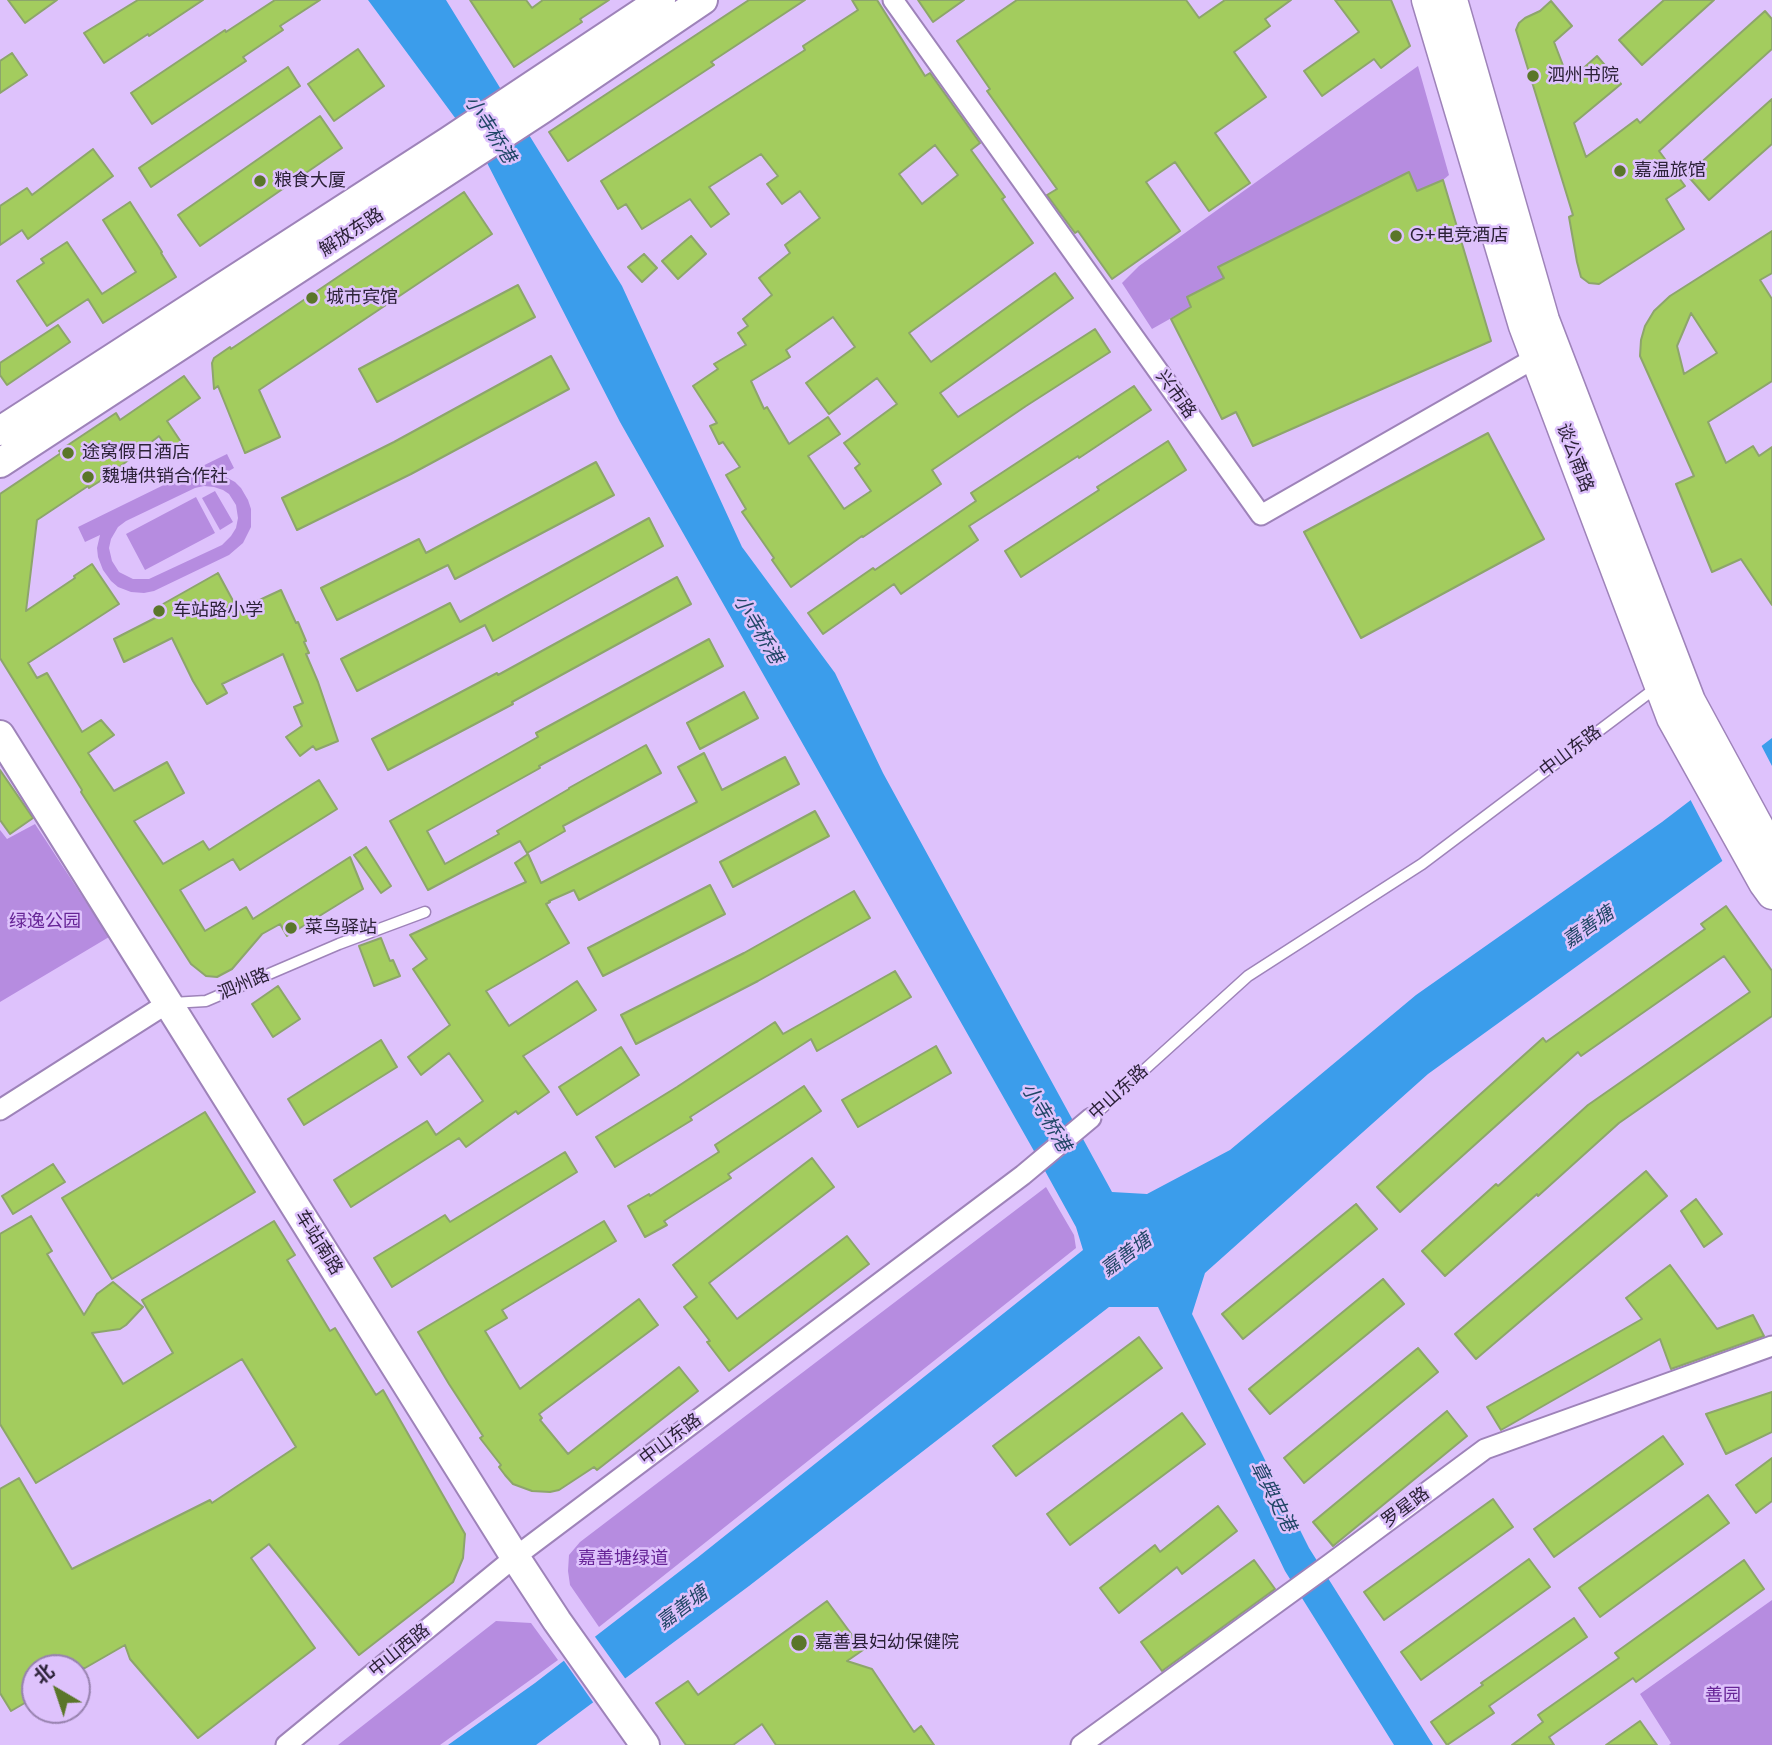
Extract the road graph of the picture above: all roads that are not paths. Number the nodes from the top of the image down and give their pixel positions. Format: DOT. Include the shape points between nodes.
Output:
graph roads {
  1 [pos="661,0"];
  2 [pos="703,0"];
  3 [pos="893,0"];
  4 [pos="1427,0"];
  5 [pos="1452,0"];
  6 [pos="535,99"];
  7 [pos="456,151"];
  8 [pos="1545,353"];
  9 [pos="0,431"];
  10 [pos="0,463"];
  11 [pos="1660,685"];
  12 [pos="1681,709"];
  13 [pos="0,735"];
  14 [pos="1772,852"];
  15 [pos="1768,889"];
  16 [pos="425,912"];
  17 [pos="168,1003"];
  18 [pos="0,1110"];
  19 [pos="1091,1118"];
  20 [pos="1772,1346"];
  21 [pos="515,1558"];
  22 [pos="286,1745"];
  23 [pos="645,1745"];
  24 [pos="1081,1745"];
  1 -- 6 [label="main road, 解放东路"];
  2 -- 6 [label="main road, 解放东路"];
  3 -- 8 [label="street, 兴市路" via="1261,515"];
  4 -- 8 [label="main road, 谈公南路" via="1524,326"];
  5 -- 8 [label="main road, 谈公南路" via="1544,320"];
  6 -- 7 [label="main road, 解放东路"];
  7 -- 9 [label="main road, 解放东路"];
  7 -- 10 [label="main road, 解放东路"];
  8 -- 11 [label="main road, 谈公南路"];
  8 -- 12 [label="main road, 谈公南路"];
  11 -- 12 [label="main road, 谈公南路"];
  11 -- 19 [label="lane, 中山东路" via="1422,864 1248,976"];
  12 -- 14 [label="main road, 谈公南路"];
  12 -- 15 [label="main road, 谈公南路"];
  13 -- 17 [label="main road, 车站南路"];
  16 -- 17 [label="lane, 泗州路" via="206,1001"];
  17 -- 18 [label="street, 泗州路"];
  17 -- 21 [label="main road, 车站南路"];
  19 -- 21 [label="street, 中山东路" via="1023,1175"];
  20 -- 24 [label="street, 罗星路" via="1485,1449"];
  21 -- 22 [label="street, 中山西路"];
  21 -- 23 [label="main road, 车站南路"];
}
